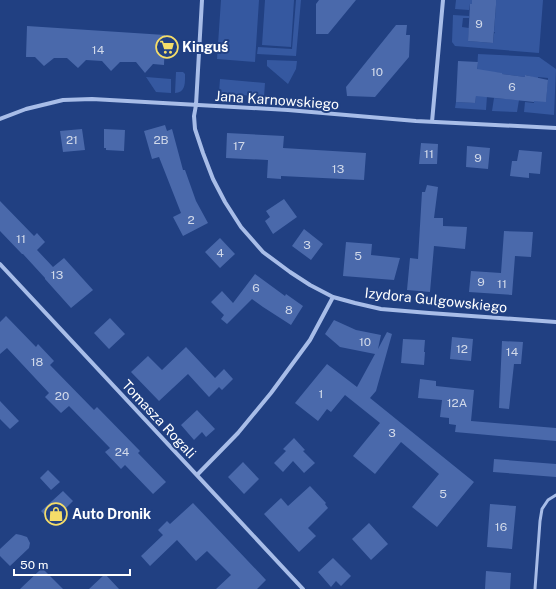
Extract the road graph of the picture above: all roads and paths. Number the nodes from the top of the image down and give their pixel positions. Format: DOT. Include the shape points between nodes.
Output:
graph roads {
  1 [pos="202,0"];
  2 [pos="443,0"];
  3 [pos="196,105"];
  4 [pos="0,119"];
  5 [pos="432,122"];
  6 [pos="556,128"];
  7 [pos="0,264"];
  8 [pos="333,297"];
  9 [pos="556,322"];
  10 [pos="197,476"];
  11 [pos="556,494"];
  12 [pos="303,589"];
  13 [pos="535,589"];
  1 -- 3 [label="street, Izydora Gulgowskiego"];
  2 -- 5 [label="street"];
  3 -- 4 [label="street, Jana Karnowskiego" via="92,99 63,100 26,109"];
  3 -- 5 [label="street, Jana Karnowskiego"];
  3 -- 8 [label="street, Izydora Gulgowskiego" via="195,129 203,153 213,179 241,227 262,252 305,282"];
  5 -- 6 [label="street, Jana Karnowskiego"];
  7 -- 10 [label="street, Tomasza Rogali"];
  8 -- 9 [label="street, Izydora Gulgowskiego" via="381,308"];
  8 -- 10 [label="street" via="310,340 271,394"];
  10 -- 12 [label="street, Tomasza Rogali"];
  11 -- 13 [label="lane" via="542,509"];
}
